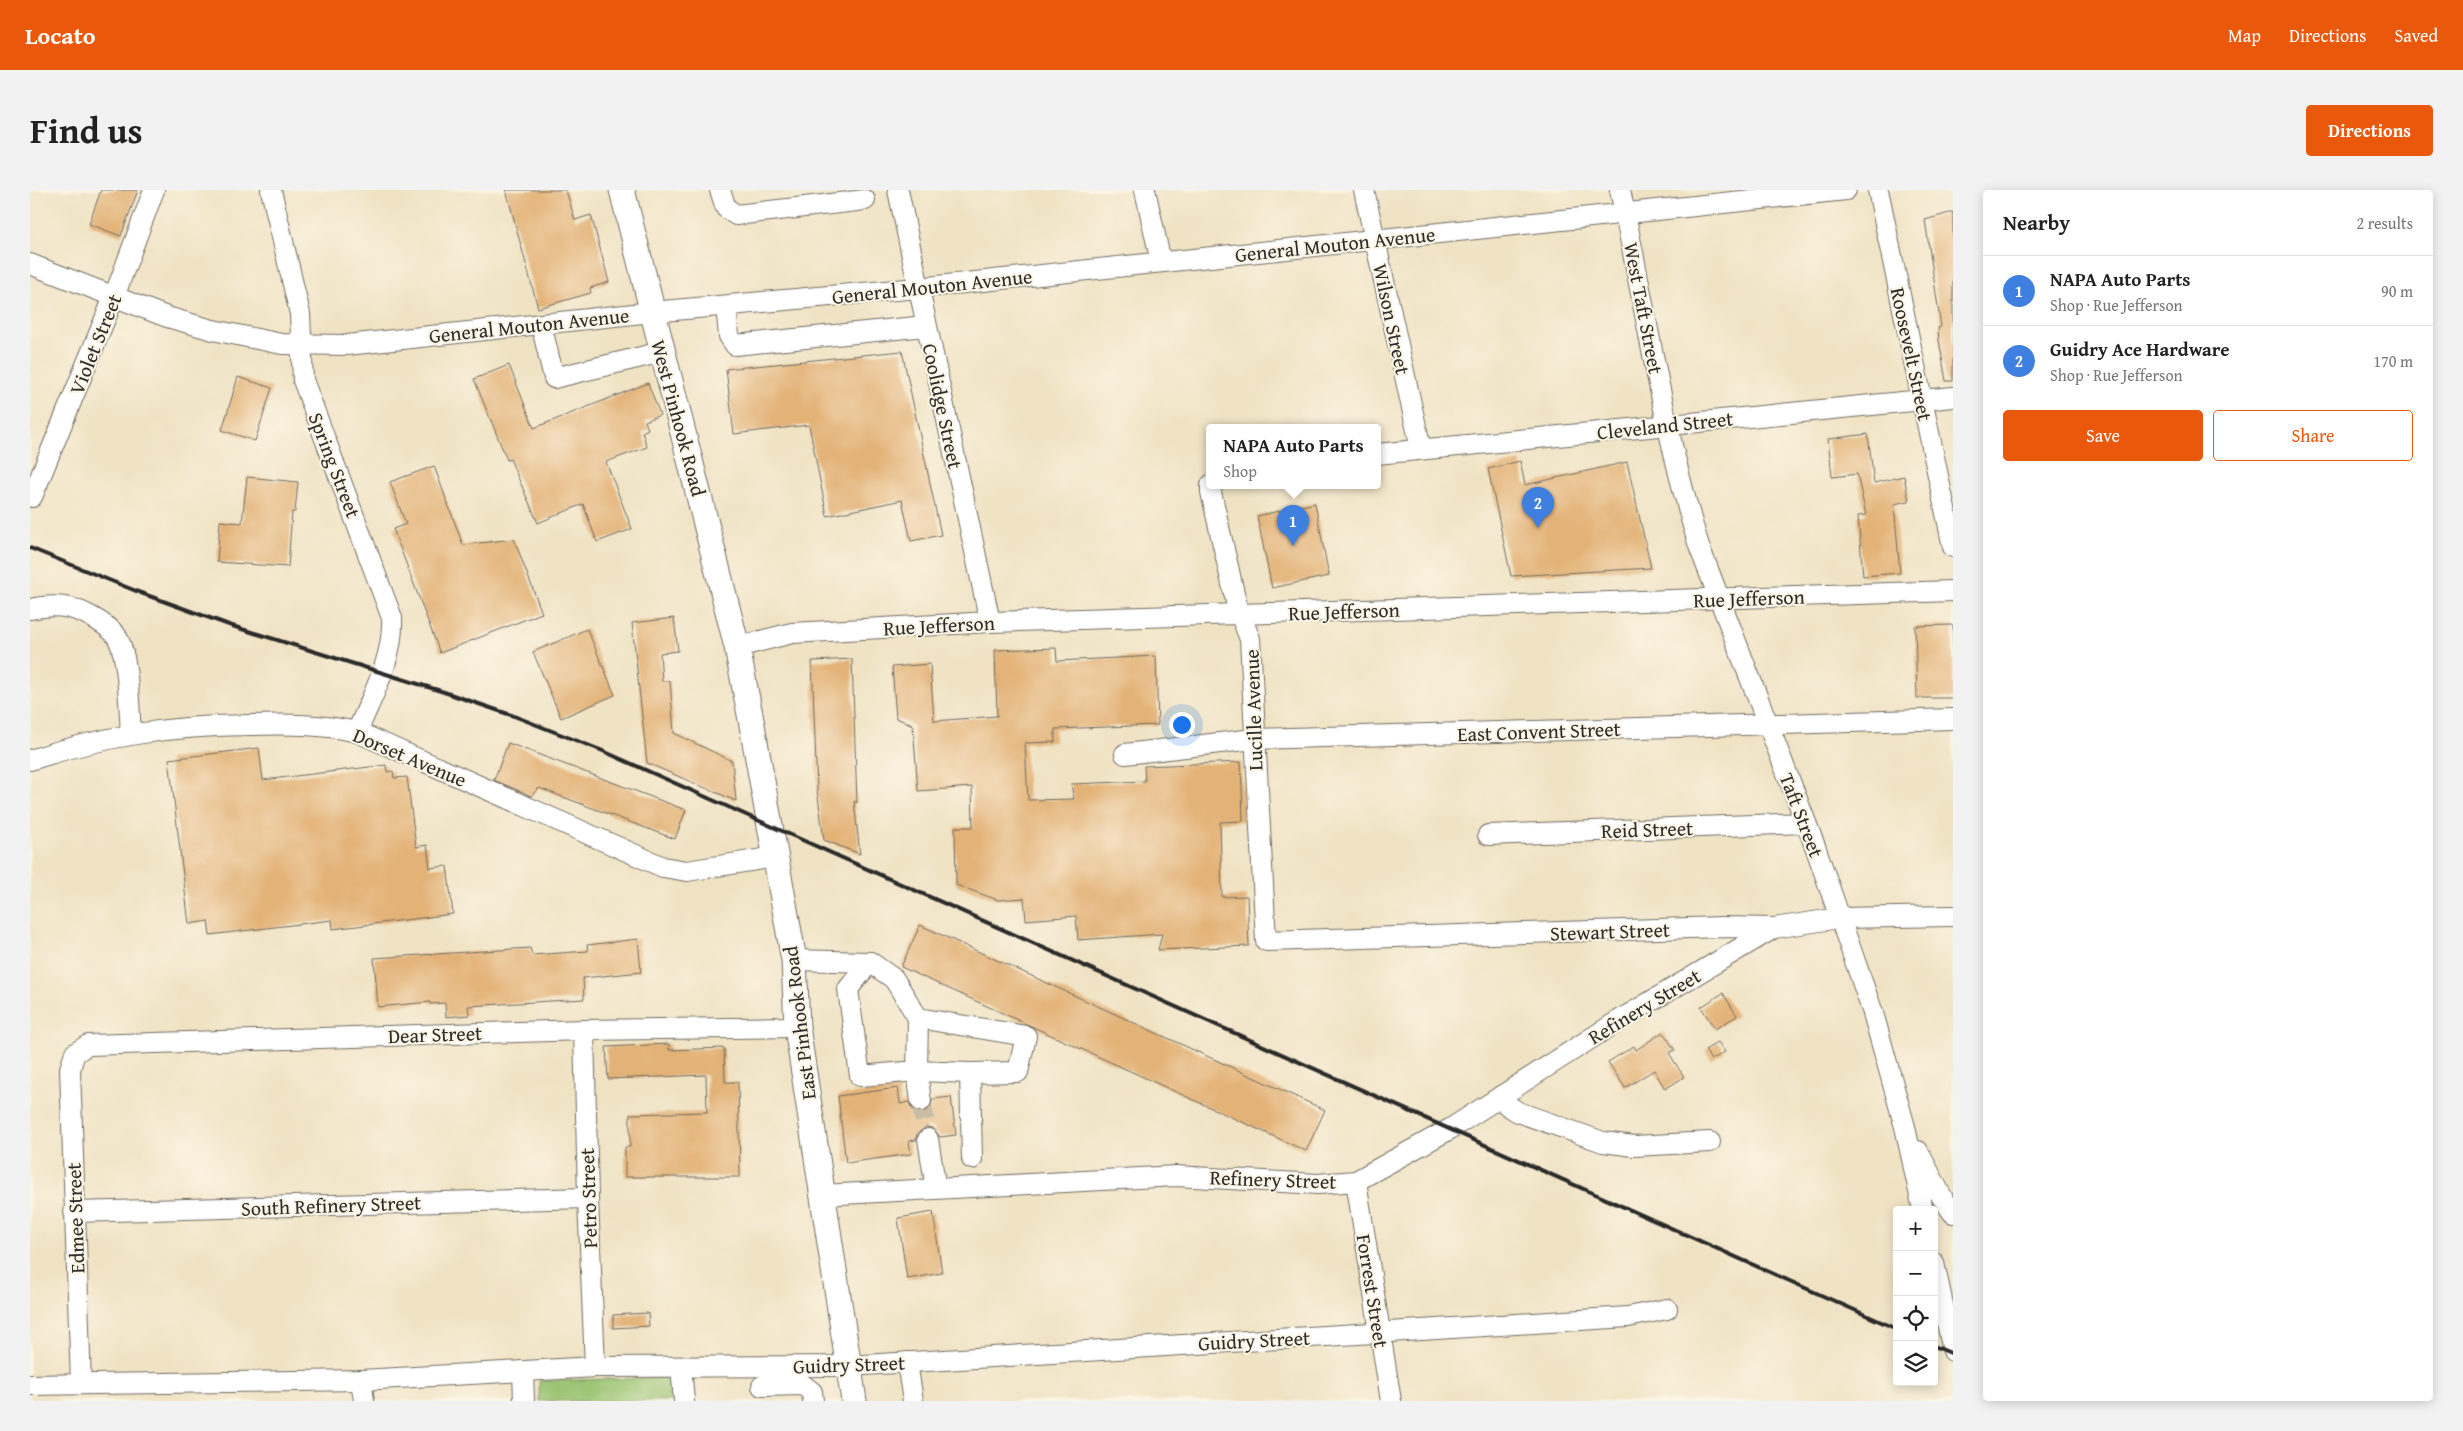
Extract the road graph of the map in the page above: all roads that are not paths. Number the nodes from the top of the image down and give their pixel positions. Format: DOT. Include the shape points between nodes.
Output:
graph roads {
  1 [pos="154,190"];
  2 [pos="271,190"];
  3 [pos="622,190"];
  4 [pos="720,190"];
  5 [pos="898,190"];
  6 [pos="1145,190"];
  7 [pos="1364,190"];
  8 [pos="1620,190"];
  9 [pos="1846,190"];
  10 [pos="1878,190"];
  11 [pos="865,200"];
  12 [pos="1625,214"];
  13 [pos="1375,241"];
  14 [pos="1161,262"];
  15 [pos="30,264"];
  16 [pos="918,288"];
  17 [pos="114,297"];
  18 [pos="726,306"];
  19 [pos="652,312"];
  20 [pos="541,324"];
  21 [pos="926,326"];
  22 [pos="301,346"];
  23 [pos="662,352"];
  24 [pos="1953,397"];
  25 [pos="1921,400"];
  26 [pos="1668,425"];
  27 [pos="1421,449"];
  28 [pos="1381,454"];
  29 [pos="1211,489"];
  30 [pos="32,496"];
  31 [pos="1953,546"];
  32 [pos="1953,591"];
  33 [pos="1721,600"];
  34 [pos="30,609"];
  35 [pos="1240,613"];
  36 [pos="990,622"];
  37 [pos="737,647"];
  38 [pos="1953,719"];
  39 [pos="1768,725"];
  40 [pos="357,732"];
  41 [pos="131,733"];
  42 [pos="1254,739"];
  43 [pos="1125,754"];
  44 [pos="30,760"];
  45 [pos="1806,823"];
  46 [pos="1488,834"];
  47 [pos="775,857"];
  48 [pos="1953,916"];
  49 [pos="1839,918"];
  50 [pos="1774,928"];
  51 [pos="1266,941"];
  52 [pos="794,960"];
  53 [pos="870,962"];
  54 [pos="918,1018"];
  55 [pos="797,1027"];
  56 [pos="584,1030"];
  57 [pos="75,1053"];
  58 [pos="917,1071"];
  59 [pos="970,1073"];
  60 [pos="1500,1096"];
  61 [pos="921,1101"];
  62 [pos="1905,1127"];
  63 [pos="928,1139"];
  64 [pos="1710,1142"];
  65 [pos="972,1160"];
  66 [pos="1356,1181"];
  67 [pos="936,1189"];
  68 [pos="822,1194"];
  69 [pos="588,1198"];
  70 [pos="1922,1206"];
  71 [pos="74,1212"];
  72 [pos="1953,1213"];
  73 [pos="1938,1282"];
  74 [pos="1667,1309"];
  75 [pos="1380,1334"];
  76 [pos="1953,1351"];
  77 [pos="907,1362"];
  78 [pos="848,1366"];
  79 [pos="595,1367"];
  80 [pos="681,1367"];
  81 [pos="523,1371"];
  82 [pos="361,1380"];
  83 [pos="81,1384"];
  84 [pos="763,1384"];
  85 [pos="30,1385"];
  86 [pos="364,1401"];
  87 [pos="524,1401"];
  88 [pos="684,1401"];
  89 [pos="813,1401"];
  90 [pos="854,1401"];
  91 [pos="913,1401"];
  92 [pos="1391,1401"];
  1 -- 17 [label="street, Violet Street"];
  2 -- 22 [label="street, Spring Street" via="300,314"];
  3 -- 19 [label="main road, West Pinhook Road"];
  4 -- 11 [label="street" via="726,208 736,215"];
  5 -- 16 [label="street, Coolidge Street"];
  6 -- 14 [label="street"];
  7 -- 13 [label="street, Wilson Street"];
  8 -- 12 [label="street, West Taft Street"];
  9 -- 12 [label="street, General Mouton Avenue"];
  10 -- 25 [label="street, Roosevelt Street"];
  12 -- 13 [label="street, General Mouton Avenue"];
  12 -- 26 [label="street, West Taft Street"];
  13 -- 14 [label="street, General Mouton Avenue"];
  13 -- 27 [label="street, Wilson Street"];
  14 -- 16 [label="street, General Mouton Avenue"];
  15 -- 17 [label="street, General Mouton Avenue"];
  16 -- 18 [label="street, General Mouton Avenue"];
  16 -- 21 [label="street, Coolidge Street"];
  17 -- 22 [label="street, General Mouton Avenue" via="213,330"];
  17 -- 30 [label="street, Violet Street"];
  18 -- 19 [label="street, General Mouton Avenue"];
  18 -- 21 [label="street" via="729,336 735,345"];
  19 -- 20 [label="street, General Mouton Avenue"];
  19 -- 23 [label="main road, West Pinhook Road"];
  20 -- 22 [label="street, General Mouton Avenue" via="347,345"];
  20 -- 23 [label="street" via="554,378"];
  21 -- 36 [label="street, Coolidge Street"];
  22 -- 40 [label="street, Spring Street" via="303,380 392,618 389,651"];
  23 -- 37 [label="main road, West Pinhook Road"];
  24 -- 25 [label="street, Cleveland Street"];
  25 -- 26 [label="street, Cleveland Street"];
  25 -- 31 [label="street, Roosevelt Street"];
  26 -- 27 [label="street, Cleveland Street"];
  26 -- 33 [label="street, Taft Street" via="1692,523"];
  27 -- 28 [label="street, Cleveland Street"];
  29 -- 35 [label="street, Lucille Avenue"];
  32 -- 33 [label="street, Rue Jefferson"];
  33 -- 35 [label="street, Rue Jefferson"];
  33 -- 39 [label="street, Taft Street"];
  34 -- 41 [label="street" via="46,605 64,606 102,623 115,634 124,652"];
  35 -- 36 [label="street, Rue Jefferson"];
  35 -- 42 [label="street, Lucille Avenue" via="1250,639"];
  36 -- 37 [label="street, Rue Jefferson" via="792,633"];
  37 -- 47 [label="main road, East Pinhook Road"];
  38 -- 39 [label="street, East Convent Street"];
  39 -- 42 [label="street, East Convent Street"];
  39 -- 45 [label="street, Taft Street"];
  40 -- 41 [label="street, Dorset Avenue" via="300,724 202,726"];
  40 -- 47 [label="street, Dorset Avenue" via="663,867 687,870"];
  41 -- 44 [label="street, Dorset Avenue"];
  42 -- 43 [label="street, East Convent Street"];
  42 -- 51 [label="street, Lucille Avenue"];
  45 -- 46 [label="street, Reid Street"];
  45 -- 49 [label="street, Taft Street"];
  47 -- 52 [label="main road, East Pinhook Road"];
  48 -- 49 [label="street, Stewart Street"];
  49 -- 50 [label="street, Stewart Street"];
  49 -- 62 [label="street, Taft Street" via="1873,1013"];
  50 -- 51 [label="street, Stewart Street"];
  50 -- 60 [label="street, Refinery Street"];
  52 -- 53 [label="street"];
  52 -- 55 [label="main road, East Pinhook Road"];
  53 -- 54 [label="street" via="894,979"];
  53 -- 58 [label="street" via="848,989 860,1076"];
  54 -- 58 [label="street"];
  54 -- 59 [label="street" via="1026,1036 1018,1072"];
  55 -- 56 [label="street, Dear Street"];
  55 -- 68 [label="main road, East Pinhook Road"];
  56 -- 57 [label="street, Dear Street" via="88,1045"];
  56 -- 69 [label="street, Petro Street"];
  57 -- 71 [label="street, Edmee Street" via="70,1069"];
  58 -- 59 [label="street"];
  58 -- 61 [label="street"];
  59 -- 65 [label="street"];
  60 -- 64 [label="street" via="1518,1112 1603,1142 1634,1146"];
  60 -- 66 [label="street, Refinery Street" via="1450,1129"];
  62 -- 70 [label="street, Taft Street"];
  62 -- 72 [label="street"];
  63 -- 67 [label="street"];
  66 -- 67 [label="street, Refinery Street" via="1318,1184 1176,1176"];
  66 -- 75 [label="street, Forrest Street"];
  67 -- 68 [label="street, Refinery Street"];
  68 -- 78 [label="main road, East Pinhook Road"];
  69 -- 71 [label="street, South Refinery Street"];
  69 -- 79 [label="street, Petro Street"];
  71 -- 83 [label="street, Edmee Street"];
  73 -- 76 [label="street"];
  74 -- 75 [label="street, Guidry Street" via="1628,1317"];
  75 -- 77 [label="street, Guidry Street"];
  75 -- 92 [label="street, Forrest Street"];
  77 -- 78 [label="street, Guidry Street"];
  77 -- 91 [label="street"];
  78 -- 84 [label="street, Guidry Street"];
  78 -- 90 [label="main road, East Pinhook Road"];
  79 -- 80 [label="street, Guidry Street"];
  79 -- 81 [label="street, Guidry Street"];
  80 -- 84 [label="street, Guidry Street"];
  80 -- 88 [label="street"];
  81 -- 82 [label="street, Guidry Street"];
  81 -- 87 [label="street"];
  82 -- 83 [label="street, Guidry Street"];
  82 -- 86 [label="street"];
  83 -- 85 [label="street, Guidry Street"];
  84 -- 89 [label="street" via="802,1385 812,1392"];
}
